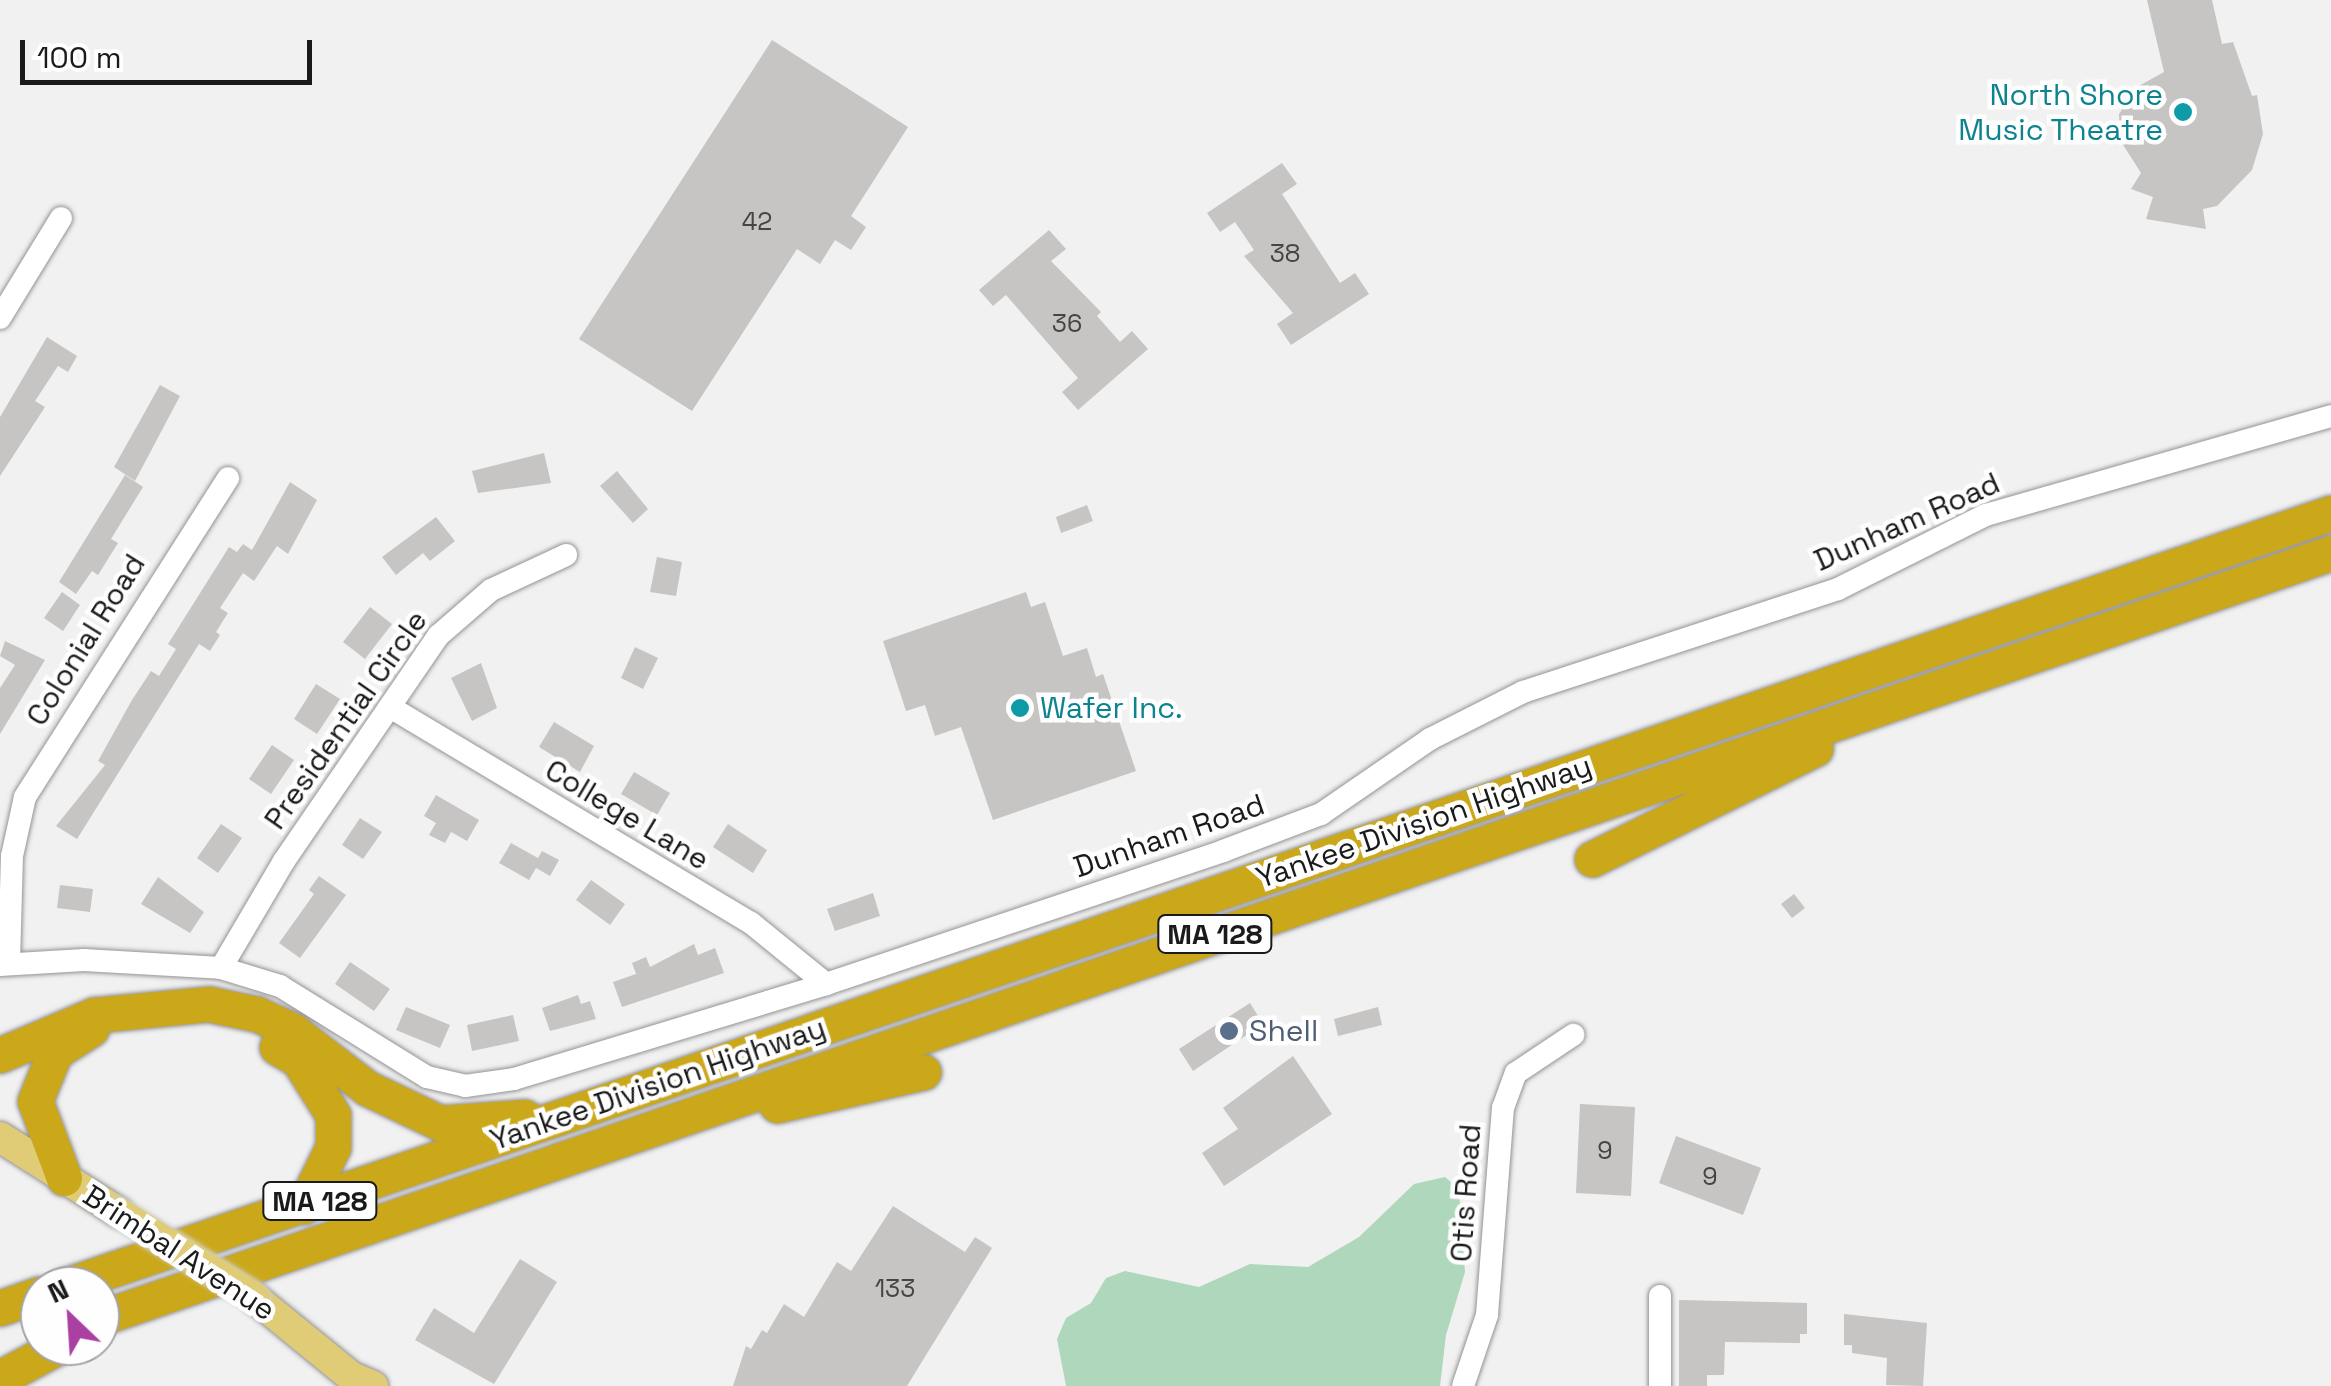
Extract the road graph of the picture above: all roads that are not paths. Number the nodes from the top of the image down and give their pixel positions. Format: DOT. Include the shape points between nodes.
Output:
graph roads {
  1 [pos="62,218"];
  2 [pos="0,318"];
  3 [pos="2331,416"];
  4 [pos="228,478"];
  5 [pos="2331,513"];
  6 [pos="2331,553"];
  7 [pos="566,555"];
  8 [pos="1950,683"];
  9 [pos="390,707"];
  10 [pos="1592,859"];
  11 [pos="5,964"];
  12 [pos="221,968"];
  13 [pos="826,984"];
  14 [pos="43,1034"];
  15 [pos="1573,1034"];
  16 [pos="0,1055"];
  17 [pos="0,1070"];
  18 [pos="923,1072"];
  19 [pos="576,1112"];
  20 [pos="0,1137"];
  21 [pos="64,1178"];
  22 [pos="304,1206"];
  23 [pos="416,1211"];
  24 [pos="120,1267"];
  25 [pos="194,1285"];
  26 [pos="1660,1296"];
  27 [pos="120,1311"];
  28 [pos="120,1318"];
  29 [pos="361,1383"];
  30 [pos="1464,1386"];
  31 [pos="1660,1386"];
  1 -- 2 [label="street"];
  3 -- 13 [label="street, Dunham Road" via="1986,514 1838,589 1524,692 1430,739 1321,814"];
  4 -- 11 [label="street, Colonial Road" via="24,797 12,856"];
  5 -- 19 [label="highway, Yankee Division Highway / MA 128"];
  6 -- 8 [label="highway, Yankee Division Highway / MA 128"];
  7 -- 9 [label="street, Presidential Circle" via="461,610"];
  8 -- 10 [label="highway"];
  8 -- 23 [label="highway, Yankee Division Highway / MA 128"];
  9 -- 12 [label="street, Presidential Circle"];
  9 -- 13 [label="street, College Lane" via="751,923"];
  11 -- 12 [label="street, Dunham Road"];
  12 -- 13 [label="street, Dunham Road" via="280,986 342,1020 392,1061 465,1086 514,1078"];
  14 -- 16 [label="highway"];
  14 -- 17 [label="highway"];
  14 -- 19 [label="highway" via="94,1015 209,1004 257,1014 293,1031 367,1088 440,1124"];
  15 -- 30 [label="street, Otis Road" via="1516,1073 1503,1108 1486,1315"];
  18 -- 23 [label="highway" via="772,1106"];
  19 -- 22 [label="highway, Yankee Division Highway / MA 128"];
  20 -- 21 [label="main road, Brimbal Avenue"];
  21 -- 22 [label="highway" via="35,1101 55,1052 83,1032 112,1024 210,1022 263,1038 298,1059 319,1085 333,1116 333,1147"];
  21 -- 29 [label="main road, Brimbal Avenue, bridge" via="255,1298"];
  22 -- 24 [label="highway, Yankee Division Highway / MA 128"];
  23 -- 25 [label="highway, Yankee Division Highway / MA 128"];
  25 -- 27 [label="highway, Yankee Division Highway / MA 128"];
  25 -- 28 [label="highway"];
  26 -- 31 [label="street"];
}
